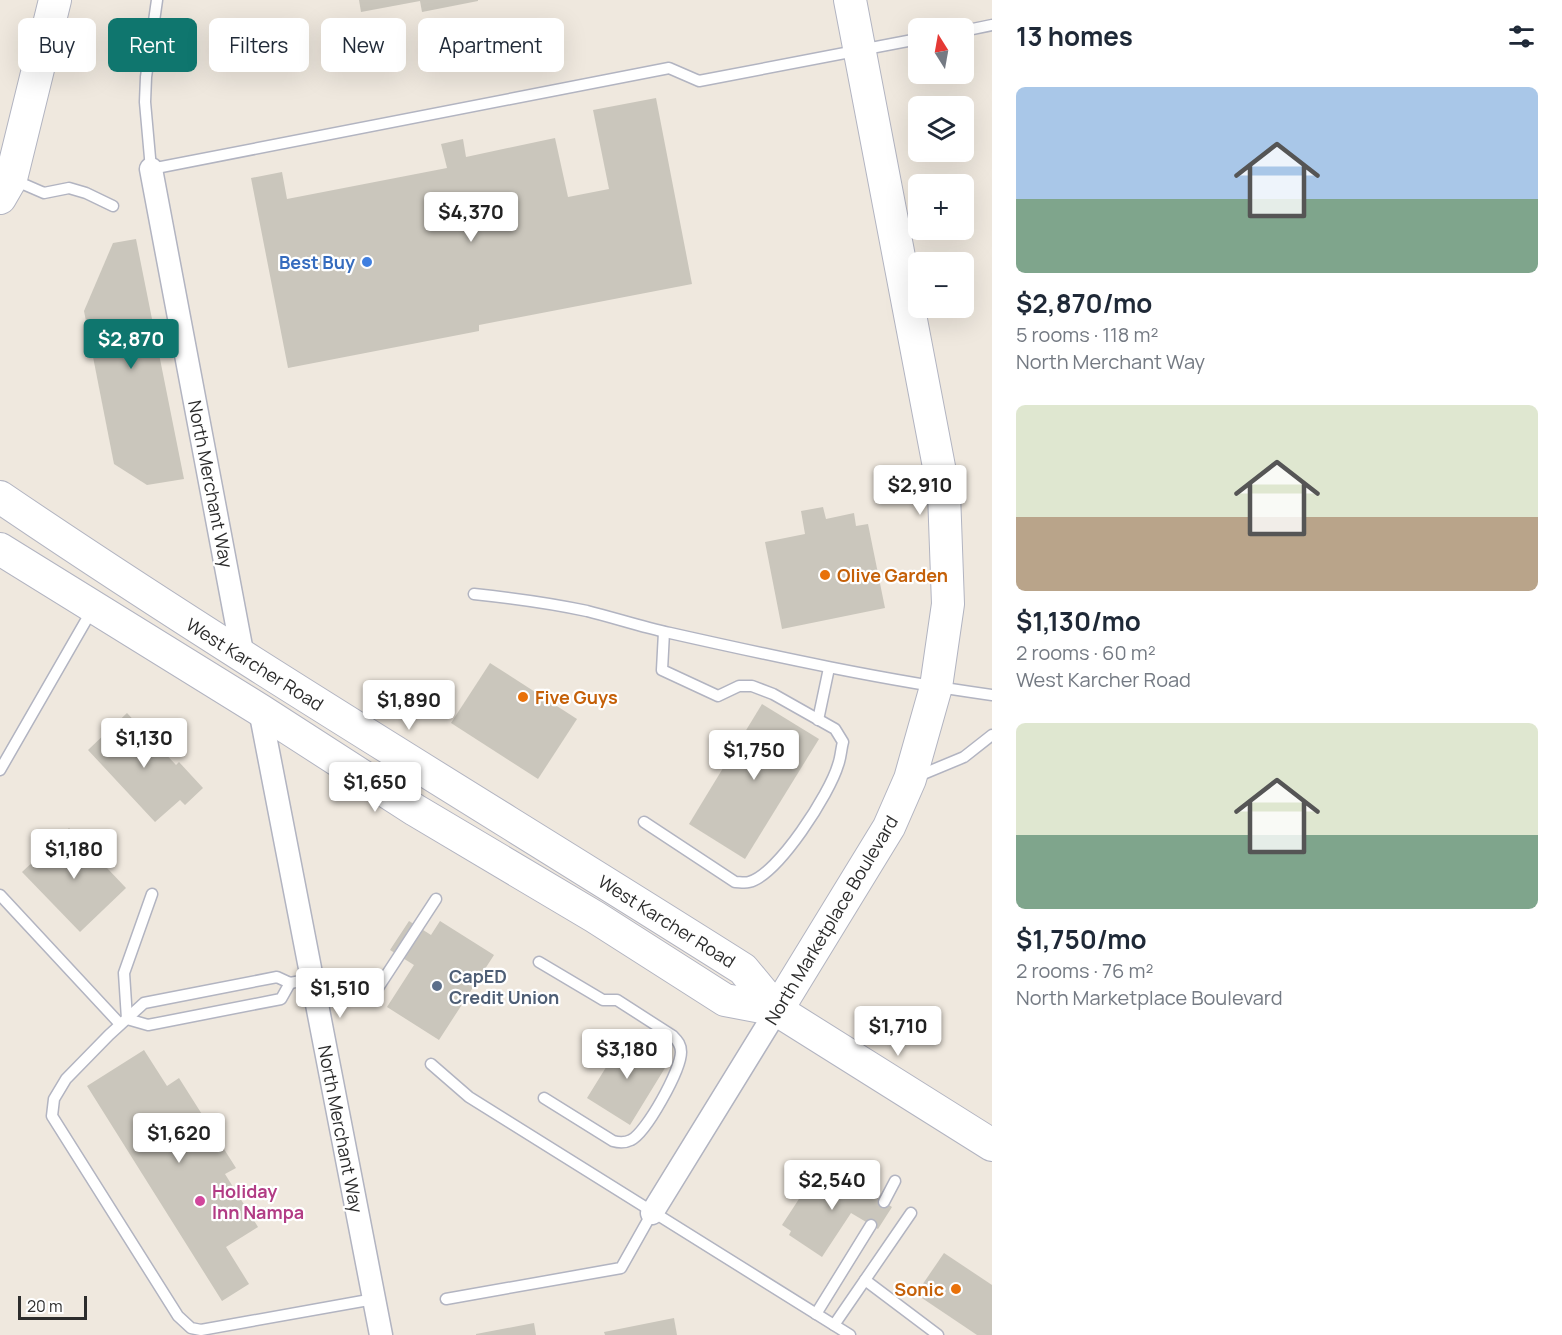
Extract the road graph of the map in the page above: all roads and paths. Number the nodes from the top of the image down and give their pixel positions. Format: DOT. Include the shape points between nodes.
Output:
graph roads {
  1 [pos="55,0"];
  2 [pos="156,0"];
  3 [pos="850,0"];
  4 [pos="992,25"];
  5 [pos="974,29"];
  6 [pos="908,41"];
  7 [pos="860,51"];
  8 [pos="152,169"];
  9 [pos="6,189"];
  10 [pos="113,206"];
  11 [pos="0,497"];
  12 [pos="0,549"];
  13 [pos="474,594"];
  14 [pos="94,607"];
  15 [pos="664,632"];
  16 [pos="243,657"];
  17 [pos="829,668"];
  18 [pos="936,687"];
  19 [pos="992,695"];
  20 [pos="260,710"];
  21 [pos="818,720"];
  22 [pos="992,735"];
  23 [pos="0,770"];
  24 [pos="436,777"];
  25 [pos="910,779"];
  26 [pos="644,822"];
  27 [pos="152,894"];
  28 [pos="0,895"];
  29 [pos="436,899"];
  30 [pos="539,962"];
  31 [pos="301,981"];
  32 [pos="376,991"];
  33 [pos="777,1010"];
  34 [pos="123,1022"];
  35 [pos="431,1064"];
  36 [pos="544,1098"];
  37 [pos="992,1146"];
  38 [pos="895,1181"];
  39 [pos="884,1202"];
  40 [pos="652,1213"];
  41 [pos="911,1213"];
  42 [pos="871,1225"];
  43 [pos="865,1280"];
  44 [pos="374,1299"];
  45 [pos="446,1299"];
  46 [pos="816,1314"];
  47 [pos="834,1325"];
  48 [pos="381,1335"];
  49 [pos="850,1335"];
  50 [pos="938,1335"];
  1 -- 9 [label="main road"];
  2 -- 8 [label="lane" via="145,102"];
  3 -- 7 [label="main road, North Marketplace Boulevard"];
  4 -- 5 [label="lane"];
  6 -- 7 [label="lane"];
  7 -- 8 [label="lane" via="699,81 669,68"];
  7 -- 18 [label="main road, North Marketplace Boulevard" via="944,493 948,604"];
  8 -- 16 [label="street, North Merchant Way"];
  9 -- 10 [label="lane" via="44,193 69,188"];
  11 -- 16 [label="main road, West Karcher Road"];
  12 -- 14 [label="main road, West Karcher Road"];
  13 -- 15 [label="lane" via="585,611"];
  14 -- 20 [label="main road, West Karcher Road"];
  14 -- 23 [label="lane"];
  15 -- 17 [label="lane"];
  15 -- 21 [label="lane" via="662,670 718,696 739,686 752,686"];
  16 -- 24 [label="main road, West Karcher Road"];
  17 -- 18 [label="lane"];
  17 -- 21 [label="lane"];
  18 -- 19 [label="lane"];
  18 -- 25 [label="main road, North Marketplace Boulevard"];
  20 -- 24 [label="main road" via="294,712 411,783"];
  20 -- 31 [label="street, North Merchant Way"];
  20 -- 33 [label="main road, West Karcher Road" via="725,1000"];
  21 -- 26 [label="lane" via="835,729 843,742 838,766 813,814 762,875 749,882 735,882"];
  22 -- 25 [label="lane" via="964,757"];
  24 -- 33 [label="main road, West Karcher Road" via="743,969"];
  25 -- 33 [label="main road, North Marketplace Boulevard" via="889,827"];
  27 -- 34 [label="lane" via="124,973"];
  28 -- 34 [label="lane"];
  29 -- 32 [label="lane"];
  30 -- 36 [label="lane" via="603,1000 617,1000 673,1036 681,1052 674,1078 642,1131 630,1141 613,1141"];
  31 -- 34 [label="lane" via="281,999 148,1025"];
  31 -- 34 [label="lane" via="277,977 144,1003"];
  31 -- 44 [label="street, North Merchant Way"];
  33 -- 37 [label="main road, West Karcher Road"];
  33 -- 40 [label="street, North Marketplace Boulevard"];
  34 -- 44 [label="lane" via="66,1079 54,1099 52,1116 177,1316 191,1328 201,1330"];
  35 -- 40 [label="lane" via="469,1097"];
  38 -- 39 [label="lane"];
  40 -- 45 [label="lane" via="621,1269"];
  40 -- 46 [label="lane"];
  41 -- 43 [label="lane"];
  42 -- 46 [label="lane"];
  43 -- 47 [label="lane"];
  43 -- 50 [label="lane"];
  44 -- 48 [label="street, North Merchant Way"];
  46 -- 47 [label="lane"];
  47 -- 49 [label="lane"];
}
